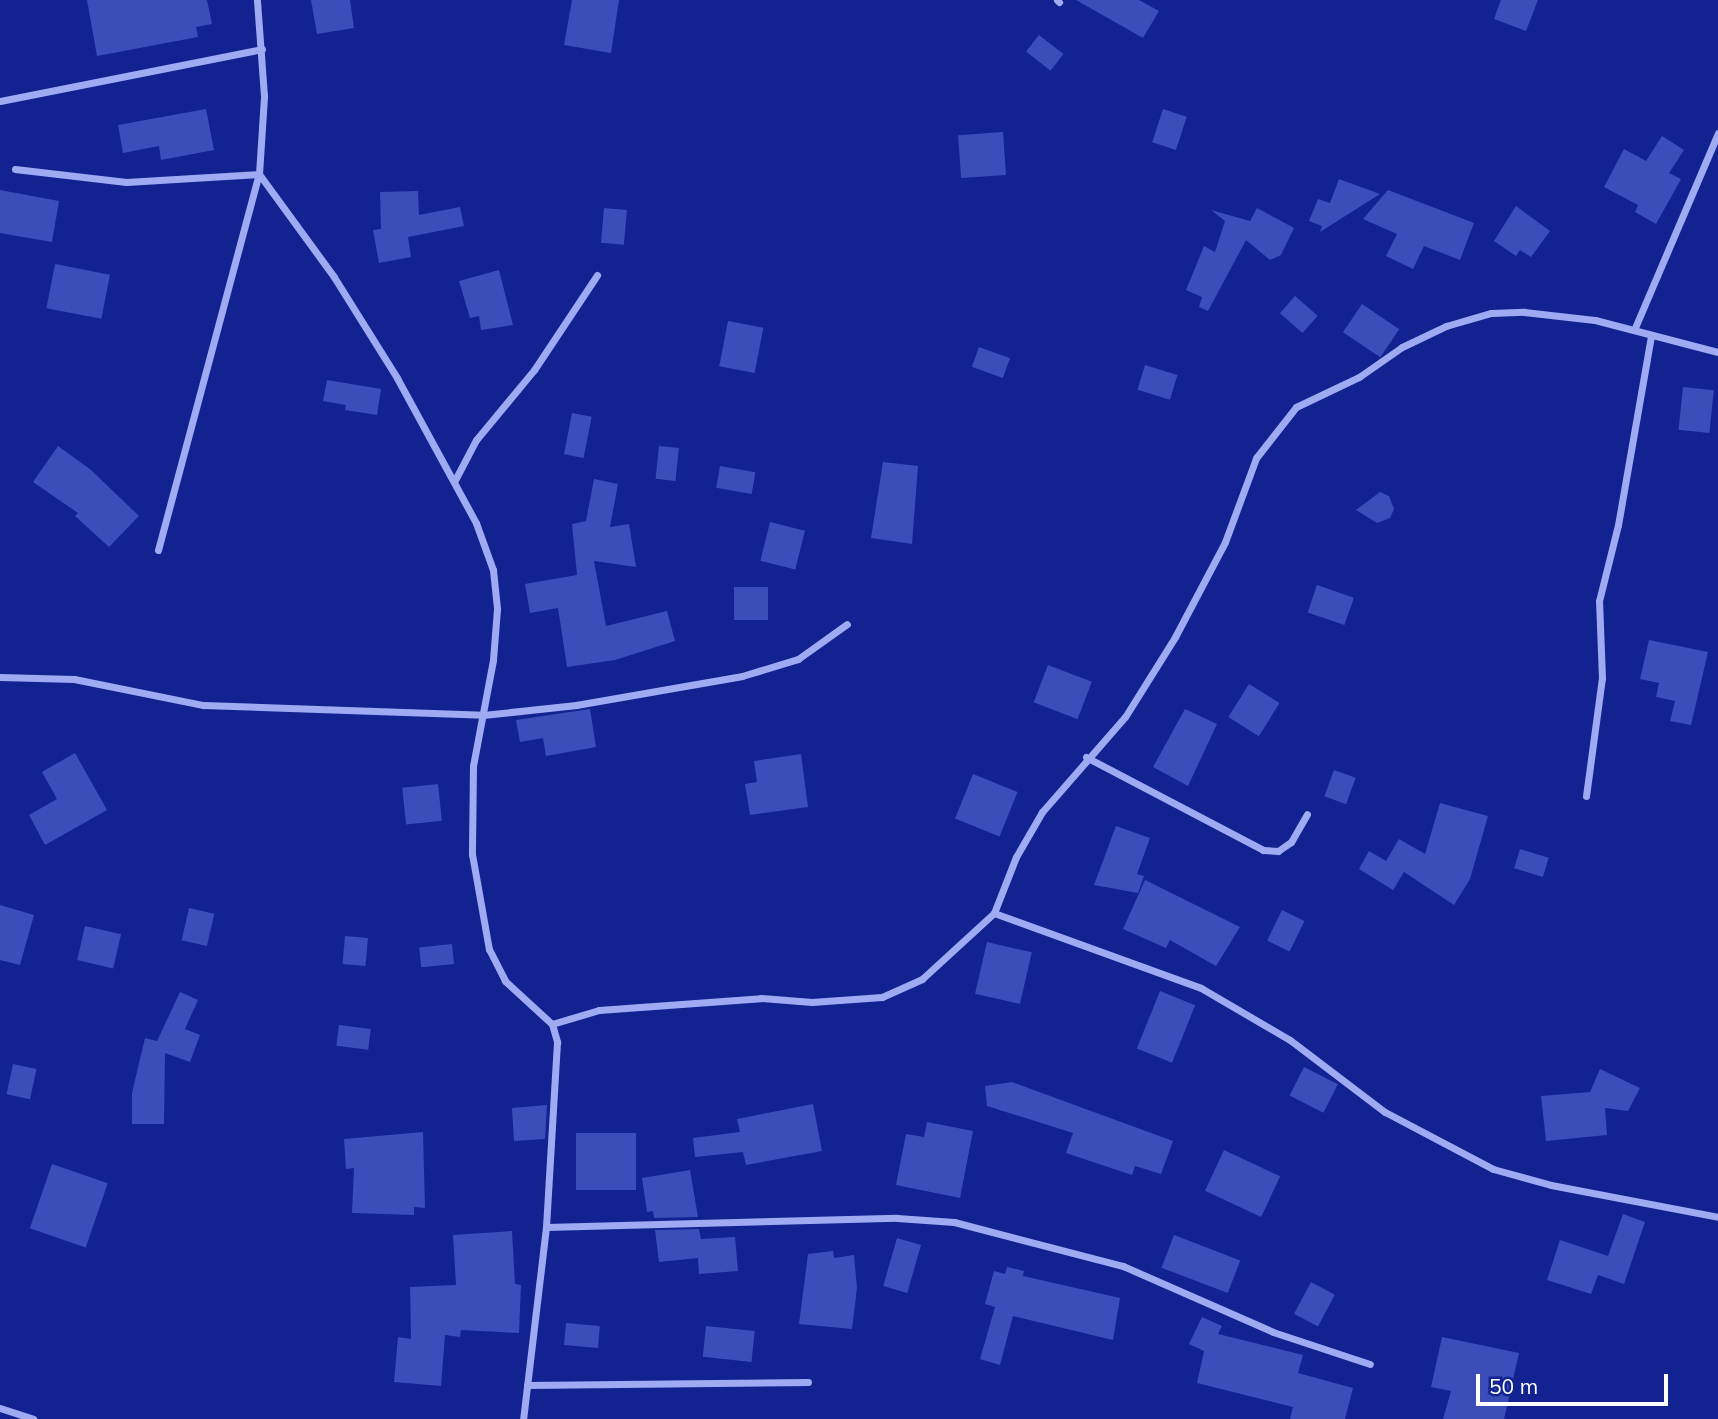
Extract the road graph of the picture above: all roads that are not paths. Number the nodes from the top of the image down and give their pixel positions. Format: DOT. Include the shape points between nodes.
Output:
graph roads {
  1 [pos="257,0"];
  2 [pos="262,49"];
  3 [pos="0,101"];
  4 [pos="1718,133"];
  5 [pos="15,169"];
  6 [pos="259,174"];
  7 [pos="597,275"];
  8 [pos="1634,330"];
  9 [pos="1651,335"];
  10 [pos="1718,352"];
  11 [pos="455,480"];
  12 [pos="158,550"];
  13 [pos="847,624"];
  14 [pos="0,677"];
  15 [pos="483,715"];
  16 [pos="1086,757"];
  17 [pos="1586,796"];
  18 [pos="1307,814"];
  19 [pos="994,914"];
  20 [pos="552,1024"];
  21 [pos="1718,1217"];
  22 [pos="546,1227"];
  23 [pos="1370,1364"];
  24 [pos="808,1382"];
  25 [pos="527,1385"];
  26 [pos="0,1408"];
  27 [pos="33,1419"];
  28 [pos="523,1419"];
  1 -- 2 [label="street"];
  2 -- 3 [label="street"];
  2 -- 6 [label="street"];
  4 -- 8 [label="street"];
  5 -- 6 [label="street" via="126,182"];
  6 -- 11 [label="street" via="334,277"];
  6 -- 12 [label="street"];
  7 -- 11 [label="street" via="534,370 476,440"];
  8 -- 9 [label="street"];
  8 -- 16 [label="street" via="1524,312 1490,313 1446,326 1402,347 1359,377 1296,407 1256,458 1225,542 1175,637 1125,717"];
  9 -- 10 [label="street"];
  9 -- 17 [label="street" via="1618,525 1599,601 1602,678"];
  11 -- 15 [label="street" via="493,570 497,609"];
  13 -- 15 [label="street" via="798,659 743,676 576,705"];
  14 -- 15 [label="street" via="74,679 203,705"];
  15 -- 20 [label="street" via="473,766 472,854 489,949 505,981"];
  16 -- 18 [label="street" via="1263,850 1278,851 1291,842"];
  16 -- 19 [label="street" via="1035,824 1016,857"];
  19 -- 20 [label="street" via="922,979 882,997 812,1002 761,999 599,1010"];
  19 -- 21 [label="street" via="1200,988 1290,1040 1385,1112 1493,1169 1551,1185"];
  20 -- 22 [label="street" via="557,1069"];
  22 -- 23 [label="street" via="897,1218 954,1222 1123,1266 1273,1332"];
  22 -- 25 [label="street"];
  24 -- 25 [label="street"];
  25 -- 28 [label="street"];
  26 -- 27 [label="street"];
}
